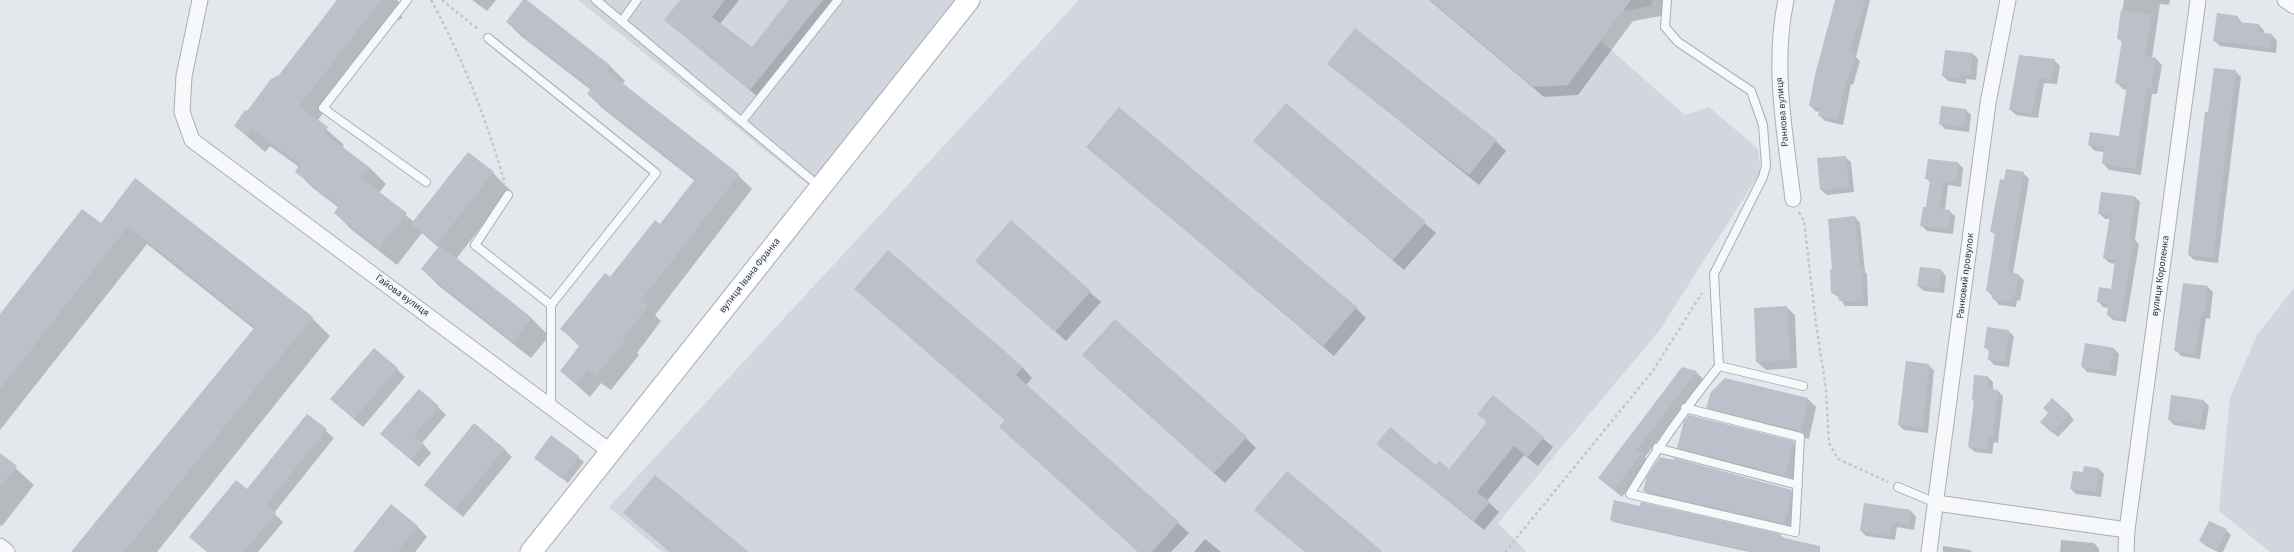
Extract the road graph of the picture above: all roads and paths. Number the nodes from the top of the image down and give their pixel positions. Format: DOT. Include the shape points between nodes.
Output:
graph roads {
  1 [pos="200,0"];
  2 [pos="407,0"];
  3 [pos="431,0"];
  4 [pos="442,0"];
  5 [pos="596,0"];
  6 [pos="637,0"];
  7 [pos="838,0"];
  8 [pos="969,0"];
  9 [pos="1667,0"];
  10 [pos="1786,0"];
  11 [pos="2008,0"];
  12 [pos="2198,0"];
  13 [pos="2285,0"];
  14 [pos="2294,6"];
  15 [pos="622,21"];
  16 [pos="488,38"];
  17 [pos="742,121"];
  18 [pos="426,182"];
  19 [pos="821,187"];
  20 [pos="508,195"];
  21 [pos="1793,199"];
  22 [pos="1714,274"];
  23 [pos="551,305"];
  24 [pos="1719,366"];
  25 [pos="1803,386"];
  26 [pos="551,406"];
  27 [pos="1685,408"];
  28 [pos="1657,448"];
  29 [pos="610,452"];
  30 [pos="1798,485"];
  31 [pos="1898,487"];
  32 [pos="1936,503"];
  33 [pos="2127,530"];
  34 [pos="0,546"];
  35 [pos="7,552"];
  36 [pos="531,552"];
  37 [pos="1505,552"];
  38 [pos="1929,552"];
  39 [pos="2126,552"];
  1 -- 26 [label="street, Гайова вулиця" via="184,76 182,112 192,140"];
  2 -- 18 [label="lane" via="323,108"];
  3 -- 20 [label="path" via="454,42 491,136"];
  4 -- 16 [label="path"];
  5 -- 15 [label="lane"];
  6 -- 15 [label="lane"];
  7 -- 17 [label="lane"];
  8 -- 19 [label="main road, вулиця Івана Франка"];
  9 -- 22 [label="lane" via="1665,27 1678,42 1751,91 1763,125 1766,166 1763,177"];
  10 -- 21 [label="street, Ранкова вулиця" via="1781,23 1780,87"];
  11 -- 32 [label="street, Ранковий провулок" via="1988,103"];
  12 -- 33 [label="street, вулиця Короленка"];
  13 -- 14 [label="street"];
  15 -- 17 [label="lane"];
  16 -- 23 [label="lane" via="656,173"];
  17 -- 19 [label="lane"];
  19 -- 29 [label="main road, вулиця Івана Франка"];
  20 -- 23 [label="lane" via="475,245"];
  21 -- 31 [label="path" via="1804,220 1826,388 1828,443 1838,459"];
  22 -- 24 [label="lane"];
  22 -- 37 [label="path" via="1652,372"];
  23 -- 26 [label="lane"];
  24 -- 25 [label="lane"];
  24 -- 27 [label="lane"];
  26 -- 29 [label="street, Гайова вулиця"];
  27 -- 28 [label="lane"];
  27 -- 30 [label="lane" via="1800,437"];
  28 -- 30 [label="lane"];
  28 -- 30 [label="lane" via="1630,494 1796,532"];
  29 -- 36 [label="main road, вулиця Івана Франка"];
  31 -- 32 [label="lane"];
  32 -- 33 [label="street"];
  32 -- 38 [label="street, Ранковий провулок"];
  33 -- 39 [label="street, вулиця Короленка"];
  34 -- 35 [label="street"];
}
